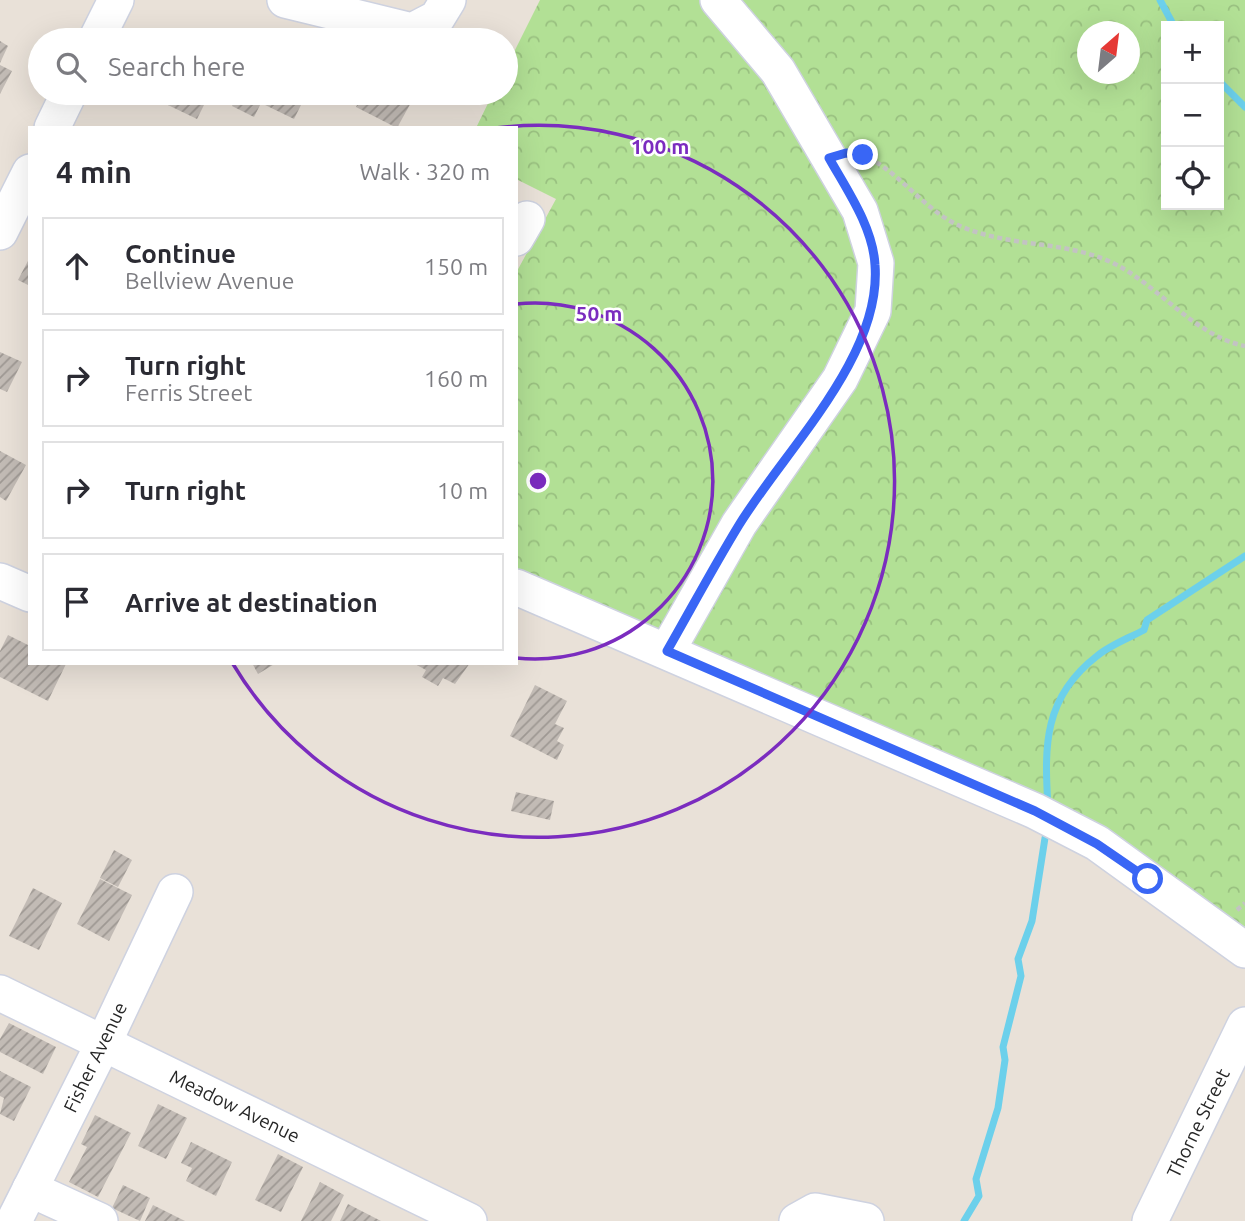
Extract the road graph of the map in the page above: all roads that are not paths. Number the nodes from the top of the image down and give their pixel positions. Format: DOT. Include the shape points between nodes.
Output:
graph roads {
  1 [pos="116,0"];
  2 [pos="285,0"];
  3 [pos="448,0"];
  4 [pos="718,0"];
  5 [pos="102,28"];
  6 [pos="400,28"];
  7 [pos="418,28"];
  8 [pos="63,105"];
  9 [pos="53,126"];
  10 [pos="28,176"];
  11 [pos="0,232"];
  12 [pos="0,581"];
  13 [pos="518,588"];
  14 [pos="28,593"];
  15 [pos="667,651"];
  16 [pos="174,892"];
  17 [pos="1245,950"];
  18 [pos="0,993"];
  19 [pos="1245,1025"];
  20 [pos="104,1042"];
  21 [pos="30,1189"];
  22 [pos="452,1217"];
  23 [pos="13,1221"];
  24 [pos="100,1221"];
  25 [pos="797,1221"];
  26 [pos="866,1221"];
  27 [pos="1150,1221"];
  1 -- 5 [label="street"];
  2 -- 6 [label="street"];
  3 -- 7 [label="street" via="437,18"];
  4 -- 15 [label="street" via="778,71 860,211 876,263 873,311 840,379 739,524"];
  8 -- 9 [label="street"];
  10 -- 11 [label="street"];
  12 -- 14 [label="street"];
  13 -- 15 [label="street"];
  15 -- 17 [label="street" via="1035,811 1097,844"];
  16 -- 20 [label="street, Fisher Avenue"];
  18 -- 20 [label="street, Meadow Avenue"];
  19 -- 27 [label="street, Thorne Street"];
  20 -- 21 [label="street, Fisher Avenue"];
  20 -- 22 [label="street, Meadow Avenue"];
  21 -- 23 [label="street, Fisher Avenue"];
  21 -- 24 [label="street"];
  25 -- 26 [label="street" via="816,1211"];
}
